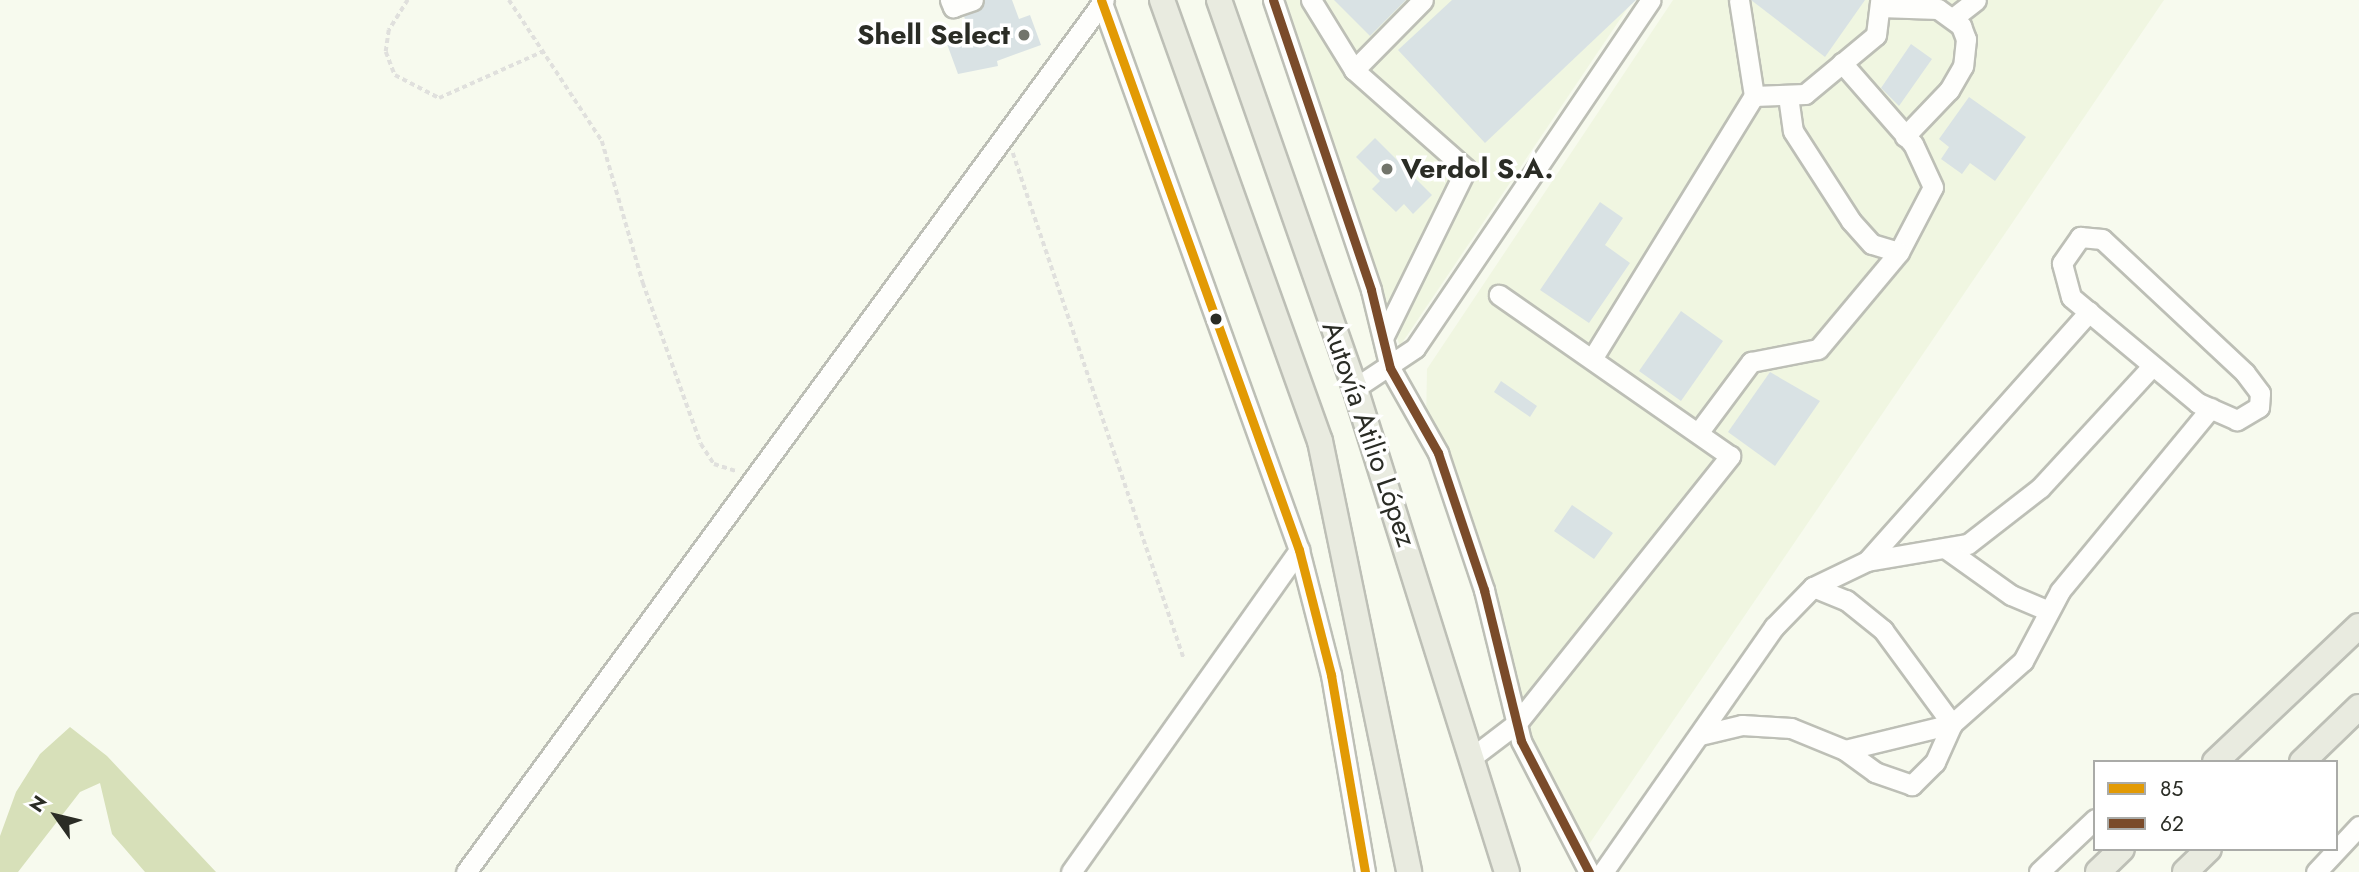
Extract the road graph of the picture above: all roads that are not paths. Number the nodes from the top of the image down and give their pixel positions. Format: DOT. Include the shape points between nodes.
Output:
graph roads {
  1 [pos="950,0"];
  2 [pos="973,0"];
  3 [pos="1162,0"];
  4 [pos="1219,0"];
  5 [pos="1273,0"];
  6 [pos="1311,0"];
  7 [pos="1423,0"];
  8 [pos="1651,0"];
  9 [pos="1739,0"];
  10 [pos="1976,0"];
  11 [pos="1102,1"];
  12 [pos="1880,3"];
  13 [pos="1953,18"];
  14 [pos="1842,63"];
  15 [pos="1354,70"];
  16 [pos="1754,96"];
  17 [pos="1787,96"];
  18 [pos="1905,136"];
  19 [pos="1899,252"];
  20 [pos="1499,295"];
  21 [pos="2088,312"];
  22 [pos="1383,338"];
  23 [pos="1592,359"];
  24 [pos="2152,366"];
  25 [pos="1390,368"];
  26 [pos="1354,388"];
  27 [pos="2211,408"];
  28 [pos="1698,433"];
  29 [pos="1945,548"];
  30 [pos="1299,551"];
  31 [pos="1867,561"];
  32 [pos="1813,587"];
  33 [pos="2049,611"];
  34 [pos="2359,626"];
  35 [pos="2359,707"];
  36 [pos="1517,723"];
  37 [pos="1952,724"];
  38 [pos="1700,734"];
  39 [pos="1845,750"];
  40 [pos="1475,755"];
  41 [pos="2217,760"];
  42 [pos="2304,760"];
  43 [pos="2093,821"];
  44 [pos="2359,826"];
  45 [pos="2338,848"];
  46 [pos="2120,851"];
  47 [pos="2207,851"];
  48 [pos="2336,851"];
  49 [pos="466,872"];
  50 [pos="1070,872"];
  51 [pos="1365,872"];
  52 [pos="1409,872"];
  53 [pos="1507,872"];
  54 [pos="1589,872"];
  55 [pos="1603,872"];
  56 [pos="2039,872"];
  57 [pos="2098,872"];
  58 [pos="2185,872"];
  59 [pos="2316,872"];
  1 -- 2 [label="street" via="953,7"];
  3 -- 52 [label="main road, Autovía Atilio López" via="1320,441"];
  4 -- 26 [label="main road, Autovía Atilio López"];
  5 -- 22 [label="street"];
  6 -- 15 [label="street"];
  7 -- 15 [label="street"];
  8 -- 25 [label="street" via="1433,322"];
  9 -- 16 [label="street"];
  10 -- 13 [label="street"];
  11 -- 30 [label="street"];
  11 -- 49 [label="street" via="1008,137"];
  12 -- 13 [label="street" via="1938,9"];
  12 -- 14 [label="street" via="1876,35"];
  13 -- 18 [label="street" via="1966,39 1963,66 1932,112"];
  14 -- 17 [label="street" via="1805,94"];
  14 -- 18 [label="street"];
  15 -- 22 [label="street" via="1466,169"];
  16 -- 17 [label="street"];
  16 -- 23 [label="street"];
  17 -- 19 [label="street" via="1793,131 1851,221 1872,244"];
  18 -- 19 [label="street" via="1933,187"];
  19 -- 28 [label="street" via="1818,349 1751,362"];
  20 -- 23 [label="street"];
  21 -- 24 [label="street"];
  21 -- 27 [label="street" via="2071,297 2062,263 2080,237 2102,239 2260,393 2259,407 2237,420"];
  21 -- 31 [label="street"];
  22 -- 25 [label="street"];
  23 -- 28 [label="street"];
  24 -- 27 [label="street"];
  24 -- 29 [label="street" via="2040,488 1968,544"];
  25 -- 26 [label="street"];
  25 -- 36 [label="street" via="1438,453 1484,590"];
  26 -- 40 [label="main road, Autovía Atilio López"];
  27 -- 33 [label="street" via="2121,514"];
  28 -- 36 [label="street" via="1730,456"];
  29 -- 31 [label="street"];
  29 -- 33 [label="street" via="2011,595"];
  30 -- 50 [label="street"];
  30 -- 51 [label="street" via="1331,675"];
  31 -- 32 [label="street"];
  32 -- 37 [label="street" via="1846,600 1883,630"];
  32 -- 38 [label="street" via="1774,627"];
  33 -- 37 [label="street" via="2023,661"];
  34 -- 41 [label="main road"];
  35 -- 42 [label="main road"];
  36 -- 40 [label="street"];
  36 -- 54 [label="street"];
  37 -- 39 [label="street"];
  37 -- 39 [label="street" via="1935,762 1912,785 1875,772"];
  38 -- 39 [label="street" via="1742,725 1791,728"];
  38 -- 55 [label="street"];
  40 -- 53 [label="main road, Autovía Atilio López"];
  43 -- 56 [label="street"];
  44 -- 45 [label="street"];
  46 -- 57 [label="main road"];
  47 -- 58 [label="main road"];
  48 -- 59 [label="street"];
}
